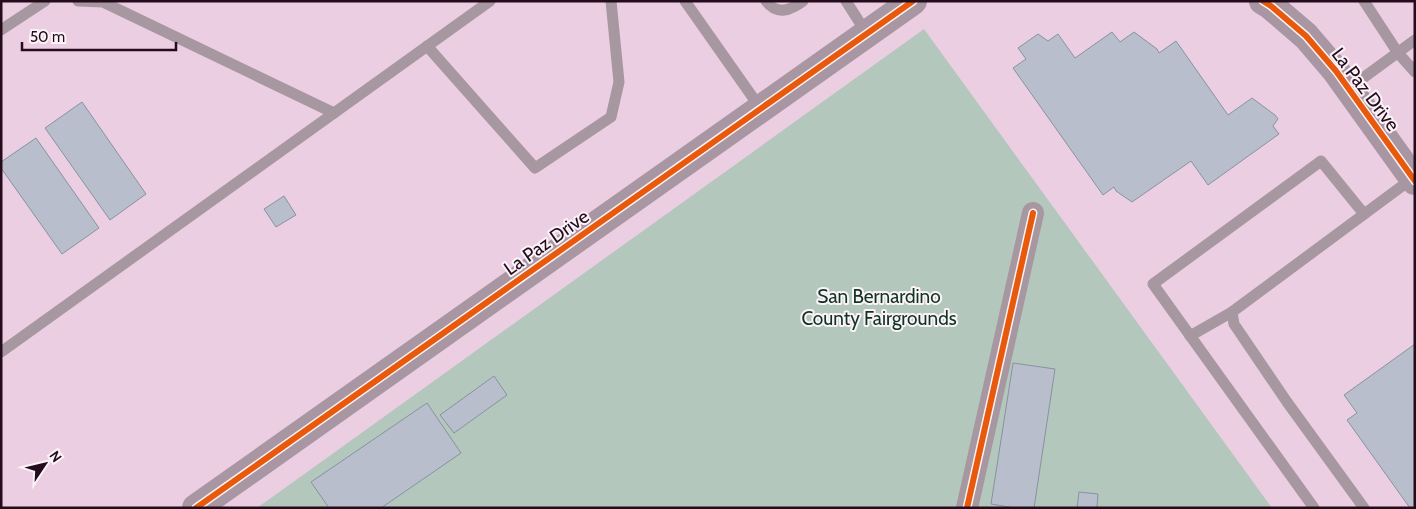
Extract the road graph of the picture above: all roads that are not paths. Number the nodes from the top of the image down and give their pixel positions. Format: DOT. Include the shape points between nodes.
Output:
graph roads {
  1 [pos="45,1"];
  2 [pos="78,1"];
  3 [pos="490,1"];
  4 [pos="611,1"];
  5 [pos="685,1"];
  6 [pos="766,1"];
  7 [pos="803,1"];
  8 [pos="846,1"];
  9 [pos="914,1"];
  10 [pos="1263,1"];
  11 [pos="1364,1"];
  12 [pos="1,30"];
  13 [pos="867,34"];
  14 [pos="1415,40"];
  15 [pos="427,46"];
  16 [pos="1398,53"];
  17 [pos="1415,72"];
  18 [pos="1348,89"];
  19 [pos="761,110"];
  20 [pos="334,113"];
  21 [pos="1414,180"];
  22 [pos="1033,212"];
  23 [pos="1364,214"];
  24 [pos="1232,312"];
  25 [pos="1190,336"];
  26 [pos="1,352"];
  27 [pos="196,508"];
  28 [pos="967,508"];
  29 [pos="1314,508"];
  30 [pos="1364,508"];
  1 -- 12 [label="lane"];
  2 -- 20 [label="lane" via="103,2"];
  3 -- 15 [label="lane"];
  4 -- 15 [label="lane" via="619,82 611,117 535,168"];
  5 -- 19 [label="lane"];
  6 -- 7 [label="lane" via="769,6 783,10 792,9"];
  8 -- 13 [label="lane"];
  9 -- 13 [label="street, La Paz Drive"];
  10 -- 18 [label="street, La Paz Drive" via="1306,36"];
  11 -- 16 [label="lane"];
  13 -- 19 [label="street, La Paz Drive"];
  14 -- 16 [label="lane"];
  15 -- 20 [label="lane"];
  16 -- 17 [label="lane"];
  16 -- 18 [label="lane"];
  18 -- 21 [label="street, La Paz Drive"];
  19 -- 27 [label="street, La Paz Drive"];
  20 -- 26 [label="lane"];
  21 -- 23 [label="lane"];
  22 -- 28 [label="street"];
  23 -- 24 [label="lane"];
  23 -- 25 [label="lane" via="1321,161 1153,284"];
  24 -- 25 [label="lane"];
  24 -- 30 [label="lane" via="1234,324"];
  25 -- 29 [label="lane"];
}
